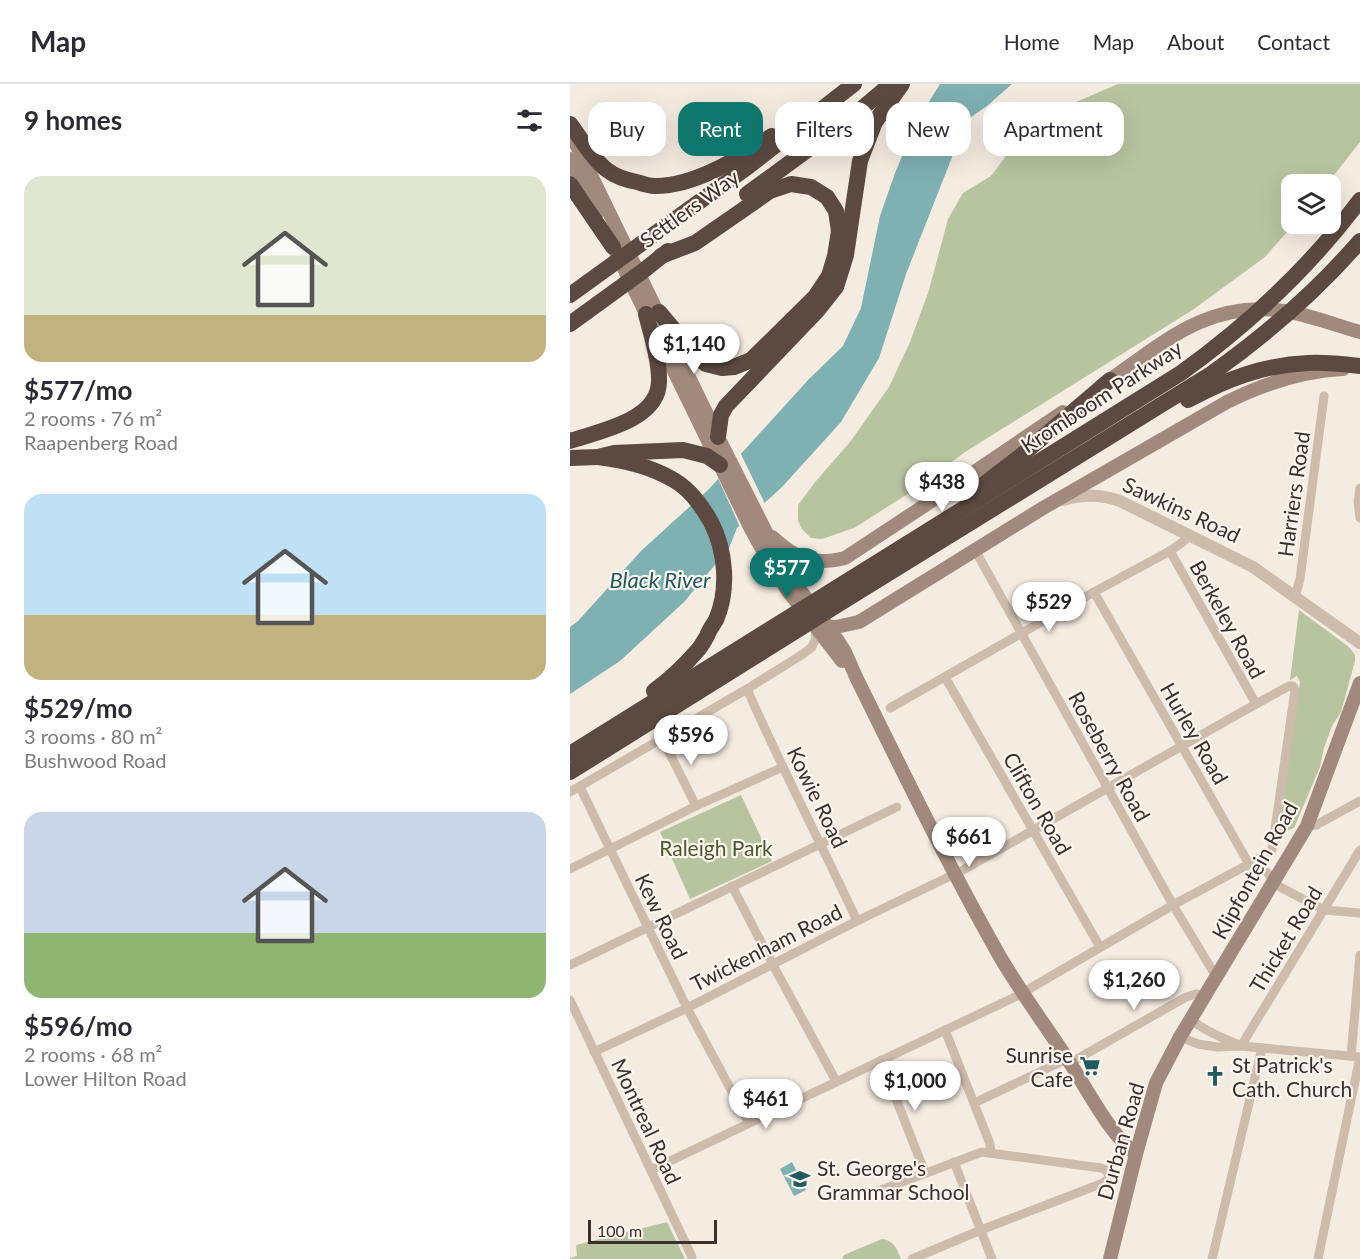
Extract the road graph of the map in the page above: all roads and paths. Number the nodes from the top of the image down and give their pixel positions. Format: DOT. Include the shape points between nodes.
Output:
graph roads {
  1 [pos="854,84"];
  2 [pos="891,84"];
  3 [pos="902,84"];
  4 [pos="837,98"];
  5 [pos="570,124"];
  6 [pos="570,132"];
  7 [pos="570,159"];
  8 [pos="570,184"];
  9 [pos="1360,200"];
  10 [pos="657,233"];
  11 [pos="612,237"];
  12 [pos="1360,241"];
  13 [pos="660,256"];
  14 [pos="570,284"];
  15 [pos="570,295"];
  16 [pos="648,305"];
  17 [pos="570,324"];
  18 [pos="1360,332"];
  19 [pos="1360,367"];
  20 [pos="1110,380"];
  21 [pos="1324,396"];
  22 [pos="718,437"];
  23 [pos="570,441"];
  24 [pos="598,457"];
  25 [pos="570,458"];
  26 [pos="1076,458"];
  27 [pos="724,464"];
  28 [pos="1360,488"];
  29 [pos="1043,508"];
  30 [pos="1360,518"];
  31 [pos="753,519"];
  32 [pos="767,533"];
  33 [pos="1189,536"];
  34 [pos="975,550"];
  35 [pos="1170,551"];
  36 [pos="890,555"];
  37 [pos="1094,592"];
  38 [pos="838,596"];
  39 [pos="1294,597"];
  40 [pos="859,621"];
  41 [pos="821,626"];
  42 [pos="1022,634"];
  43 [pos="1360,643"];
  44 [pos="845,652"];
  45 [pos="945,677"];
  46 [pos="857,679"];
  47 [pos="1360,683"];
  48 [pos="747,689"];
  49 [pos="1256,704"];
  50 [pos="890,708"];
  51 [pos="662,738"];
  52 [pos="1181,746"];
  53 [pos="783,766"];
  54 [pos="572,769"];
  55 [pos="1107,788"];
  56 [pos="570,792"];
  57 [pos="1360,801"];
  58 [pos="696,806"];
  59 [pos="897,807"];
  60 [pos="1307,826"];
  61 [pos="1033,830"];
  62 [pos="822,845"];
  63 [pos="610,849"];
  64 [pos="1360,850"];
  65 [pos="1249,864"];
  66 [pos="570,869"];
  67 [pos="954,874"];
  68 [pos="1275,882"];
  69 [pos="732,886"];
  70 [pos="1173,905"];
  71 [pos="1324,910"];
  72 [pos="1360,914"];
  73 [pos="857,921"];
  74 [pos="647,927"];
  75 [pos="1100,947"];
  76 [pos="1360,955"];
  77 [pos="570,964"];
  78 [pos="773,965"];
  79 [pos="1217,978"];
  80 [pos="1022,992"];
  81 [pos="1206,996"];
  82 [pos="570,1000"];
  83 [pos="687,1008"];
  84 [pos="1191,1019"];
  85 [pos="945,1030"];
  86 [pos="1180,1037"];
  87 [pos="1241,1046"];
  88 [pos="1262,1048"];
  89 [pos="594,1052"];
  90 [pos="1355,1057"];
  91 [pos="881,1060"];
  92 [pos="1069,1061"];
  93 [pos="836,1081"];
  94 [pos="974,1103"];
  95 [pos="749,1123"];
  96 [pos="991,1154"];
  97 [pos="1136,1154"];
  98 [pos="954,1162"];
  99 [pos="651,1170"];
  100 [pos="925,1173"];
  101 [pos="881,1190"];
  102 [pos="981,1230"];
  103 [pos="692,1257"];
  104 [pos="912,1258"];
  105 [pos="992,1259"];
  106 [pos="1110,1259"];
  107 [pos="1212,1259"];
  108 [pos="1318,1259"];
  1 -- 4 [label="highway, Settlers Way"];
  2 -- 13 [label="highway, Settlers Way" via="847,121"];
  3 -- 22 [label="highway" via="875,122 860,161 846,255 836,287 726,406"];
  4 -- 5 [label="highway" via="726,165 670,185 653,186 614,175"];
  4 -- 10 [label="highway, Settlers Way"];
  6 -- 11 [label="main road"];
  7 -- 11 [label="main road"];
  8 -- 11 [label="highway"];
  9 -- 36 [label="highway, Kromboom Parkway" via="1292,279 1209,353"];
  10 -- 14 [label="highway" via="608,258"];
  10 -- 15 [label="highway, Settlers Way"];
  11 -- 16 [label="main road"];
  12 -- 26 [label="highway, Kromboom Parkway" via="1310,294 1248,347"];
  13 -- 16 [label="highway" via="695,243 770,191 791,184 811,186 827,197 836,212 839,231 829,276 815,297 751,360 734,367 706,364"];
  13 -- 17 [label="highway, Settlers Way"];
  16 -- 22 [label="main road"];
  16 -- 23 [label="highway" via="659,379 653,400 647,410 628,421"];
  16 -- 27 [label="main road"];
  18 -- 20 [label="main road" via="1287,311 1229,312 1192,324"];
  19 -- 26 [label="highway" via="1309,363 1248,373 1216,385"];
  19 -- 29 [label="main road" via="1283,379 1248,392"];
  20 -- 32 [label="main road" via="845,558 806,560"];
  20 -- 36 [label="highway" via="1022,455"];
  21 -- 39 [label="street, Harriers Road" via="1300,579"];
  22 -- 27 [label="main road"];
  24 -- 25 [label="highway"];
  24 -- 27 [label="highway" via="683,450"];
  24 -- 54 [label="highway" via="647,466 686,489 704,509 720,544 724,591 716,619 698,650"];
  26 -- 38 [label="highway, Kromboom Parkway"];
  27 -- 31 [label="main road"];
  28 -- 30 [label="street"];
  29 -- 33 [label="street, Sawkins Road" via="1077,496 1111,498"];
  29 -- 34 [label="main road, Sawkins Road"];
  31 -- 32 [label="main road"];
  31 -- 41 [label="main road" via="778,576"];
  32 -- 41 [label="main road"];
  33 -- 35 [label="street"];
  33 -- 39 [label="street, Sawkins Road" via="1253,567"];
  34 -- 40 [label="main road, Sawkins Road"];
  34 -- 42 [label="street, Roseberry Road"];
  35 -- 37 [label="street"];
  35 -- 49 [label="street, Berkeley Road"];
  36 -- 38 [label="highway, Kromboom Parkway"];
  37 -- 42 [label="street"];
  37 -- 52 [label="street, Hurley Road"];
  38 -- 54 [label="highway"];
  39 -- 43 [label="street, Sawkins Road"];
  40 -- 41 [label="main road, Sawkins Road"];
  40 -- 44 [label="main road" via="846,638"];
  41 -- 44 [label="main road"];
  41 -- 46 [label="main road"];
  41 -- 48 [label="street" via="812,647"];
  42 -- 45 [label="street"];
  42 -- 55 [label="street, Roseberry Road"];
  44 -- 46 [label="main road"];
  45 -- 50 [label="street"];
  45 -- 61 [label="street, Clifton Road"];
  46 -- 67 [label="main road"];
  47 -- 60 [label="main road, Klipfontein Road"];
  48 -- 51 [label="street"];
  48 -- 53 [label="street, Kowie Road"];
  49 -- 52 [label="street, Twickenham Road"];
  49 -- 65 [label="street, Twickenham Road" via="1289,686 1296,693 1272,850"];
  51 -- 54 [label="street"];
  51 -- 58 [label="street"];
  52 -- 55 [label="street, Twickenham Road"];
  52 -- 65 [label="street, Hurley Road"];
  53 -- 58 [label="street"];
  53 -- 62 [label="street, Kowie Road"];
  54 -- 56 [label="street"];
  54 -- 63 [label="street, Kew Road"];
  55 -- 61 [label="street, Twickenham Road"];
  55 -- 70 [label="street, Roseberry Road"];
  57 -- 60 [label="street"];
  58 -- 63 [label="street"];
  59 -- 62 [label="street"];
  60 -- 68 [label="main road, Klipfontein Road"];
  61 -- 67 [label="street, Twickenham Road"];
  61 -- 75 [label="street, Clifton Road"];
  62 -- 69 [label="street"];
  62 -- 73 [label="street, Kowie Road"];
  63 -- 66 [label="street"];
  63 -- 74 [label="street, Kew Road"];
  64 -- 71 [label="street, Thicket Road"];
  65 -- 68 [label="street, Hurley Road" via="1261,867"];
  65 -- 70 [label="street"];
  67 -- 73 [label="street, Twickenham Road"];
  67 -- 80 [label="main road"];
  68 -- 71 [label="street, Hurley Road"];
  68 -- 79 [label="main road, Klipfontein Road"];
  69 -- 74 [label="street"];
  69 -- 78 [label="street"];
  70 -- 75 [label="street"];
  70 -- 79 [label="street, Roseberry Road"];
  71 -- 72 [label="street"];
  71 -- 87 [label="street, Thicket Road"];
  73 -- 78 [label="street, Twickenham Road"];
  74 -- 77 [label="street"];
  74 -- 83 [label="street, Kew Road"];
  75 -- 80 [label="street"];
  76 -- 90 [label="street"];
  78 -- 83 [label="street, Twickenham Road"];
  78 -- 93 [label="street"];
  79 -- 81 [label="main road, Klipfontein Road"];
  80 -- 85 [label="street"];
  80 -- 92 [label="main road"];
  81 -- 84 [label="main road, Klipfontein Road"];
  81 -- 92 [label="street" via="1186,997"];
  82 -- 89 [label="street, Montreal Road"];
  83 -- 89 [label="street, Twickenham Road"];
  83 -- 95 [label="street, Kew Road"];
  84 -- 86 [label="main road, Klipfontein Road"];
  84 -- 87 [label="street"];
  85 -- 91 [label="street"];
  85 -- 94 [label="street"];
  86 -- 87 [label="street" via="1217,1047"];
  86 -- 97 [label="main road, Durban Road" via="1156,1083"];
  87 -- 88 [label="street"];
  88 -- 90 [label="street"];
  88 -- 107 [label="street"];
  89 -- 99 [label="street, Montreal Road"];
  90 -- 108 [label="street"];
  91 -- 93 [label="street"];
  91 -- 100 [label="street"];
  92 -- 94 [label="street"];
  92 -- 97 [label="main road" via="1124,1145"];
  93 -- 95 [label="street"];
  94 -- 96 [label="street"];
  95 -- 99 [label="street"];
  96 -- 98 [label="street" via="982,1152"];
  96 -- 102 [label="street" via="1101,1168 1109,1175 1103,1183"];
  97 -- 106 [label="main road, Durban Road"];
  98 -- 100 [label="street"];
  98 -- 102 [label="street"];
  99 -- 103 [label="street, Montreal Road"];
  100 -- 101 [label="street"];
  102 -- 104 [label="street"];
  102 -- 105 [label="street"];
}
